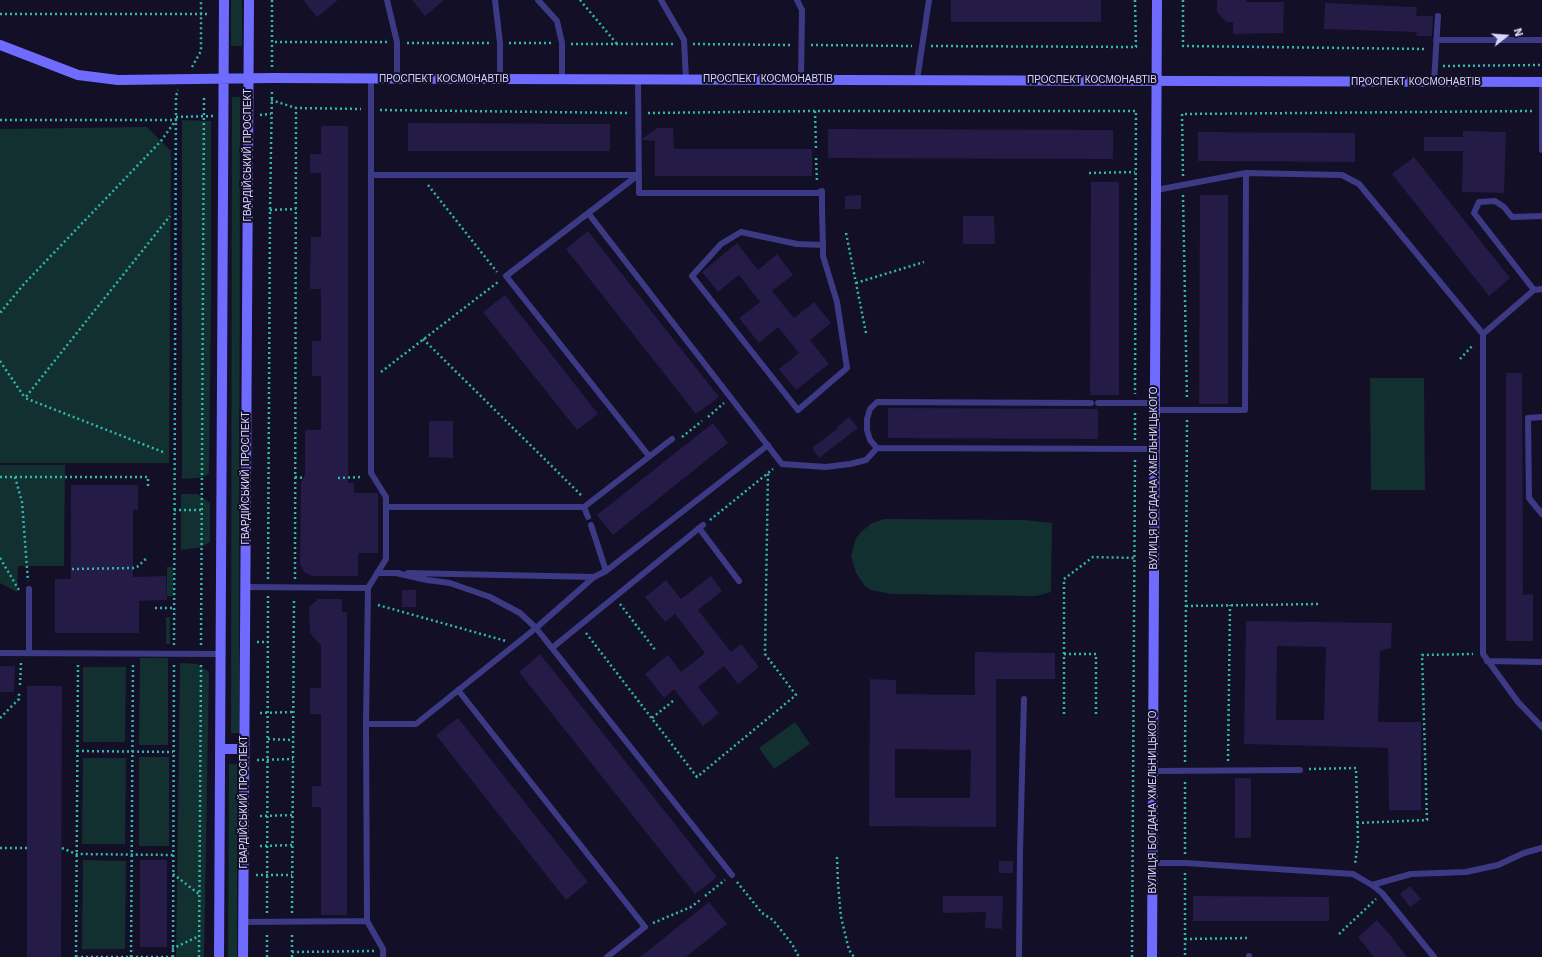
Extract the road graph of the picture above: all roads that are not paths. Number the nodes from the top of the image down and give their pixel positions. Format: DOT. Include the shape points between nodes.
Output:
graph roads {
  1 [pos="224,0"];
  2 [pos="249,0"];
  3 [pos="387,0"];
  4 [pos="495,0"];
  5 [pos="538,0"];
  6 [pos="661,0"];
  7 [pos="797,0"];
  8 [pos="929,0"];
  9 [pos="1157,0"];
  10 [pos="1438,16"];
  11 [pos="1436,40"];
  12 [pos="1542,40"];
  13 [pos="0,45"];
  14 [pos="248,78"];
  15 [pos="371,78"];
  16 [pos="397,78"];
  17 [pos="224,79"];
  18 [pos="500,79"];
  19 [pos="562,79"];
  20 [pos="638,79"];
  21 [pos="686,79"];
  22 [pos="800,79"];
  23 [pos="917,80"];
  24 [pos="1156,80"];
  25 [pos="1434,82"];
  26 [pos="1542,82"];
  27 [pos="1542,110"];
  28 [pos="1542,150"];
  29 [pos="1246,173"];
  30 [pos="638,174"];
  31 [pos="371,175"];
  32 [pos="1156,190"];
  33 [pos="588,213"];
  34 [pos="1542,216"];
  35 [pos="823,245"];
  36 [pos="1542,289"];
  37 [pos="1534,290"];
  38 [pos="1483,334"];
  39 [pos="1090,403"];
  40 [pos="1098,403"];
  41 [pos="1155,406"];
  42 [pos="1542,417"];
  43 [pos="672,439"];
  44 [pos="768,445"];
  45 [pos="876,448"];
  46 [pos="1154,449"];
  47 [pos="649,456"];
  48 [pos="586,505"];
  49 [pos="386,507"];
  50 [pos="1542,514"];
  51 [pos="588,517"];
  52 [pos="591,525"];
  53 [pos="606,571"];
  54 [pos="377,573"];
  55 [pos="396,573"];
  56 [pos="594,577"];
  57 [pos="740,581"];
  58 [pos="245,587"];
  59 [pos="28,588"];
  60 [pos="368,588"];
  61 [pos="536,628"];
  62 [pos="552,648"];
  63 [pos="0,653"];
  64 [pos="29,653"];
  65 [pos="221,654"];
  66 [pos="1487,661"];
  67 [pos="1542,662"];
  68 [pos="458,690"];
  69 [pos="1024,699"];
  70 [pos="366,724"];
  71 [pos="1542,728"];
  72 [pos="220,749"];
  73 [pos="244,749"];
  74 [pos="1300,770"];
  75 [pos="1153,771"];
  76 [pos="1542,848"];
  77 [pos="1152,863"];
  78 [pos="733,877"];
  79 [pos="1372,885"];
  80 [pos="367,921"];
  81 [pos="244,922"];
  82 [pos="383,954"];
  83 [pos="219,957"];
  84 [pos="244,957"];
  85 [pos="607,957"];
  86 [pos="1019,957"];
  87 [pos="1152,957"];
  88 [pos="1434,957"];
  1 -- 17 [label="main road"];
  2 -- 14 [label="main road, ГВАРДІЙСЬКИЙ ПРОСПЕКТ"];
  3 -- 16 [label="lane" via="397,42"];
  4 -- 18 [label="lane" via="500,43"];
  5 -- 19 [label="lane" via="557,21 562,44"];
  6 -- 21 [label="lane" via="686,44"];
  7 -- 22 [label="lane" via="802,10"];
  8 -- 23 [label="lane"];
  9 -- 24 [label="main road, ВУЛИЦЯ БОГДАНА ХМЕЛЬНИЦЬКОГО"];
  10 -- 11 [label="lane"];
  11 -- 12 [label="lane"];
  11 -- 25 [label="lane"];
  13 -- 17 [label="main road, ПРОСПЕКТ КОСМОНАВТІВ" via="78,75 118,80"];
  14 -- 15 [label="main road, ПРОСПЕКТ КОСМОНАВТІВ"];
  14 -- 17 [label="main road, ПРОСПЕКТ КОСМОНАВТІВ"];
  14 -- 58 [label="main road, ГВАРДІЙСЬКИЙ ПРОСПЕКТ"];
  15 -- 16 [label="main road, ПРОСПЕКТ КОСМОНАВТІВ"];
  15 -- 31 [label="lane"];
  16 -- 18 [label="main road, ПРОСПЕКТ КОСМОНАВТІВ"];
  17 -- 65 [label="main road"];
  18 -- 19 [label="main road, ПРОСПЕКТ КОСМОНАВТІВ"];
  19 -- 20 [label="main road, ПРОСПЕКТ КОСМОНАВТІВ"];
  20 -- 21 [label="main road, ПРОСПЕКТ КОСМОНАВТІВ"];
  20 -- 30 [label="lane"];
  21 -- 22 [label="main road, ПРОСПЕКТ КОСМОНАВТІВ"];
  22 -- 23 [label="main road, ПРОСПЕКТ КОСМОНАВТІВ"];
  23 -- 24 [label="main road, ПРОСПЕКТ КОСМОНАВТІВ"];
  24 -- 25 [label="main road, ПРОСПЕКТ КОСМОНАВТІВ"];
  24 -- 32 [label="main road, ВУЛИЦЯ БОГДАНА ХМЕЛЬНИЦЬКОГО"];
  25 -- 26 [label="main road, ПРОСПЕКТ КОСМОНАВТІВ"];
  26 -- 27 [label="lane"];
  27 -- 28 [label="lane"];
  29 -- 32 [label="lane"];
  29 -- 38 [label="lane" via="1342,175 1358,184"];
  29 -- 41 [label="lane" via="1245,410 1187,410"];
  30 -- 31 [label="lane"];
  30 -- 33 [label="lane"];
  30 -- 35 [label="lane" via="639,194 822,191"];
  31 -- 49 [label="lane" via="371,473 386,497"];
  32 -- 41 [label="main road, ВУЛИЦЯ БОГДАНА ХМЕЛЬНИЦЬКОГО"];
  33 -- 44 [label="lane"];
  33 -- 47 [label="lane" via="504,277"];
  34 -- 37 [label="lane" via="1512,217 1495,201 1479,202 1474,213"];
  35 -- 35 [label="lane" via="797,244 741,232 721,244 692,276 798,410 847,368 837,302 823,256"];
  36 -- 37 [label="lane"];
  37 -- 38 [label="lane"];
  38 -- 66 [label="lane" via="1483,654"];
  39 -- 45 [label="lane" via="877,402 870,409 867,419 870,440"];
  40 -- 41 [label="lane"];
  41 -- 46 [label="main road, ВУЛИЦЯ БОГДАНА ХМЕЛЬНИЦЬКОГО"];
  42 -- 50 [label="lane" via="1528,418 1529,498"];
  43 -- 47 [label="lane"];
  44 -- 45 [label="lane" via="782,464 826,467 866,460"];
  44 -- 53 [label="lane"];
  45 -- 46 [label="lane"];
  46 -- 75 [label="main road, ВУЛИЦЯ БОГДАНА ХМЕЛЬНИЦЬКОГО"];
  47 -- 48 [label="lane"];
  48 -- 49 [label="lane"];
  48 -- 51 [label="lane"];
  49 -- 54 [label="lane" via="386,559"];
  52 -- 53 [label="lane"];
  53 -- 56 [label="lane"];
  54 -- 55 [label="lane"];
  54 -- 60 [label="lane"];
  55 -- 56 [label="lane"];
  55 -- 61 [label="lane" via="450,584 490,597 520,613"];
  56 -- 61 [label="lane"];
  57 -- 62 [label="lane" via="701,527"];
  58 -- 60 [label="lane"];
  58 -- 73 [label="main road, ГВАРДІЙСЬКИЙ ПРОСПЕКТ"];
  59 -- 64 [label="lane"];
  60 -- 70 [label="lane"];
  61 -- 62 [label="lane"];
  61 -- 68 [label="lane"];
  62 -- 78 [label="lane"];
  63 -- 64 [label="lane"];
  64 -- 65 [label="lane"];
  65 -- 72 [label="main road"];
  66 -- 67 [label="lane"];
  66 -- 71 [label="lane" via="1518,702"];
  68 -- 70 [label="lane" via="416,724"];
  68 -- 85 [label="lane" via="645,927"];
  69 -- 86 [label="lane"];
  70 -- 80 [label="lane"];
  72 -- 73 [label="main road"];
  72 -- 83 [label="main road"];
  73 -- 81 [label="main road, ГВАРДІЙСЬКИЙ ПРОСПЕКТ"];
  74 -- 75 [label="lane"];
  75 -- 77 [label="main road, ВУЛИЦЯ БОГДАНА ХМЕЛЬНИЦЬКОГО"];
  76 -- 79 [label="lane" via="1498,865 1466,872 1411,874"];
  77 -- 79 [label="lane" via="1353,874"];
  77 -- 87 [label="main road, ВУЛИЦЯ БОГДАНА ХМЕЛЬНИЦЬКОГО"];
  79 -- 88 [label="lane" via="1382,893"];
  80 -- 81 [label="lane"];
  80 -- 82 [label="lane"];
  81 -- 84 [label="main road, ГВАРДІЙСЬКИЙ ПРОСПЕКТ"];
}
